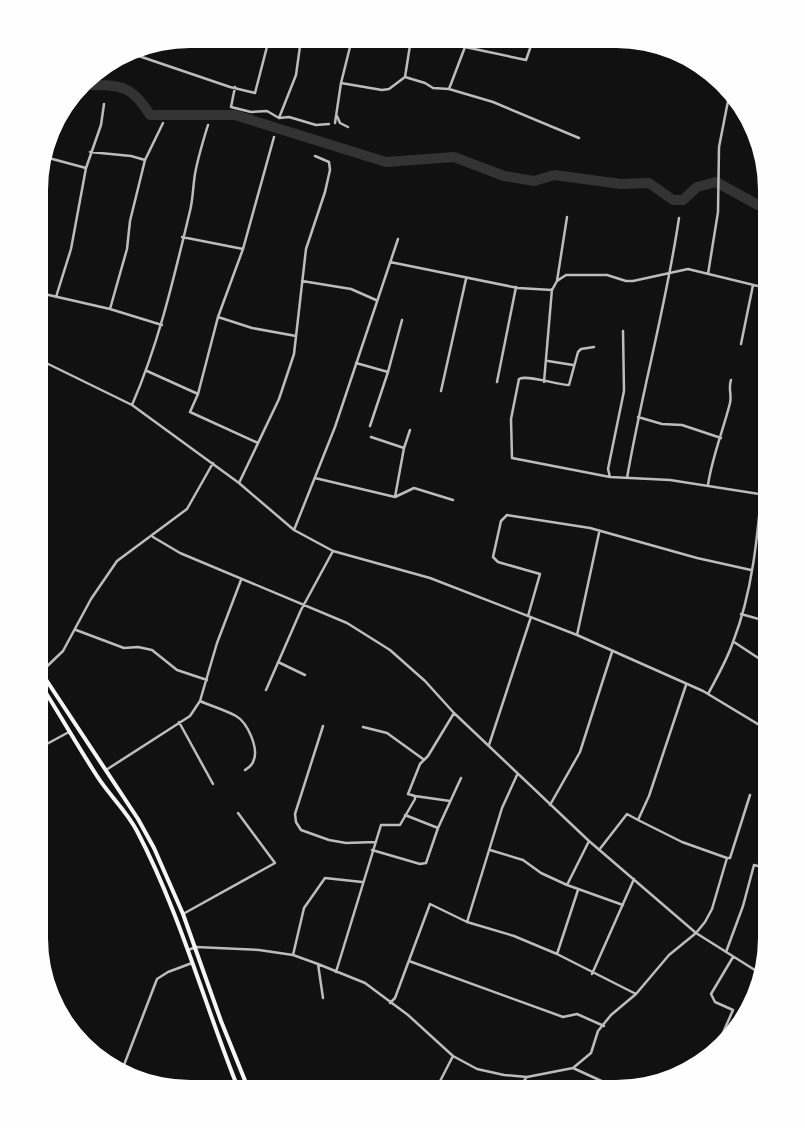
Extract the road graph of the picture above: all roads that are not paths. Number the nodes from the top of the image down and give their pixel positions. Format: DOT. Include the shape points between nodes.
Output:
graph roads {
  1 [pos="266,48"];
  2 [pos="300,48"];
  3 [pos="349,48"];
  4 [pos="410,48"];
  5 [pos="465,48"];
  6 [pos="470,48"];
  7 [pos="530,48"];
  8 [pos="140,56"];
  9 [pos="405,77"];
  10 [pos="341,83"];
  11 [pos="235,87"];
  12 [pos="449,89"];
  13 [pos="728,103"];
  14 [pos="104,104"];
  15 [pos="336,116"];
  16 [pos="279,118"];
  17 [pos="163,123"];
  18 [pos="335,123"];
  19 [pos="329,124"];
  20 [pos="208,126"];
  21 [pos="348,127"];
  22 [pos="274,137"];
  23 [pos="580,138"];
  24 [pos="90,152"];
  25 [pos="315,156"];
  26 [pos="51,158"];
  27 [pos="146,160"];
  28 [pos="86,168"];
  29 [pos="567,217"];
  30 [pos="679,218"];
  31 [pos="182,237"];
  32 [pos="398,239"];
  33 [pos="244,249"];
  34 [pos="390,262"];
  35 [pos="671,272"];
  36 [pos="708,274"];
  37 [pos="466,279"];
  38 [pos="302,281"];
  39 [pos="557,281"];
  40 [pos="753,285"];
  41 [pos="758,286"];
  42 [pos="516,287"];
  43 [pos="552,287"];
  44 [pos="48,296"];
  45 [pos="56,297"];
  46 [pos="376,300"];
  47 [pos="110,309"];
  48 [pos="218,317"];
  49 [pos="402,320"];
  50 [pos="162,325"];
  51 [pos="623,331"];
  52 [pos="296,336"];
  53 [pos="741,344"];
  54 [pos="594,347"];
  55 [pos="548,360"];
  56 [pos="356,363"];
  57 [pos="48,364"];
  58 [pos="574,365"];
  59 [pos="147,371"];
  60 [pos="388,372"];
  61 [pos="731,380"];
  62 [pos="496,382"];
  63 [pos="544,382"];
  64 [pos="441,391"];
  65 [pos="198,394"];
  66 [pos="132,405"];
  67 [pos="638,417"];
  68 [pos="370,426"];
  69 [pos="410,430"];
  70 [pos="371,438"];
  71 [pos="721,438"];
  72 [pos="258,443"];
  73 [pos="404,448"];
  74 [pos="213,463"];
  75 [pos="610,476"];
  76 [pos="315,478"];
  77 [pos="627,478"];
  78 [pos="239,483"];
  79 [pos="708,486"];
  80 [pos="758,493"];
  81 [pos="395,497"];
  82 [pos="453,500"];
  83 [pos="758,520"];
  84 [pos="294,530"];
  85 [pos="599,533"];
  86 [pos="152,537"];
  87 [pos="333,551"];
  88 [pos="751,570"];
  89 [pos="242,580"];
  90 [pos="304,605"];
  91 [pos="741,614"];
  92 [pos="529,616"];
  93 [pos="757,619"];
  94 [pos="76,630"];
  95 [pos="577,635"];
  96 [pos="733,642"];
  97 [pos="612,652"];
  98 [pos="757,658"];
  99 [pos="278,662"];
  100 [pos="48,665"];
  101 [pos="305,675"];
  102 [pos="207,680"];
  103 [pos="48,684"];
  104 [pos="686,685"];
  105 [pos="266,690"];
  106 [pos="708,694"];
  107 [pos="48,696"];
  108 [pos="200,700"];
  109 [pos="454,713"];
  110 [pos="179,722"];
  111 [pos="757,724"];
  112 [pos="323,726"];
  113 [pos="363,727"];
  114 [pos="70,731"];
  115 [pos="48,743"];
  116 [pos="489,745"];
  117 [pos="424,759"];
  118 [pos="245,770"];
  119 [pos="105,771"];
  120 [pos="517,775"];
  121 [pos="461,778"];
  122 [pos="213,784"];
  123 [pos="750,795"];
  124 [pos="414,796"];
  125 [pos="450,801"];
  126 [pos="550,805"];
  127 [pos="238,813"];
  128 [pos="405,815"];
  129 [pos="638,820"];
  130 [pos="438,828"];
  131 [pos="589,841"];
  132 [pos="375,842"];
  133 [pos="372,850"];
  134 [pos="490,850"];
  135 [pos="599,850"];
  136 [pos="727,858"];
  137 [pos="757,866"];
  138 [pos="634,879"];
  139 [pos="362,882"];
  140 [pos="567,885"];
  141 [pos="578,890"];
  142 [pos="623,905"];
  143 [pos="183,914"];
  144 [pos="467,922"];
  145 [pos="696,933"];
  146 [pos="196,947"];
  147 [pos="188,950"];
  148 [pos="726,952"];
  149 [pos="558,954"];
  150 [pos="293,956"];
  151 [pos="733,956"];
  152 [pos="409,961"];
  153 [pos="193,963"];
  154 [pos="318,964"];
  155 [pos="754,969"];
  156 [pos="336,972"];
  157 [pos="592,974"];
  158 [pos="636,994"];
  159 [pos="323,998"];
  160 [pos="390,1003"];
  161 [pos="604,1026"];
  162 [pos="725,1028"];
  163 [pos="453,1056"];
  164 [pos="124,1064"];
  165 [pos="573,1068"];
  166 [pos="527,1077"];
  167 [pos="235,1080"];
  168 [pos="245,1080"];
  169 [pos="441,1080"];
  170 [pos="524,1080"];
  171 [pos="599,1080"];
  1 -- 11 [label="street" via="255,93"];
  2 -- 16 [label="street" via="296,75"];
  3 -- 10 [label="street"];
  4 -- 9 [label="street"];
  5 -- 12 [label="street"];
  6 -- 7 [label="street" via="526,60"];
  8 -- 11 [label="street"];
  9 -- 10 [label="street" via="389,89 382,90"];
  9 -- 12 [label="street" via="433,88"];
  10 -- 15 [label="street"];
  11 -- 16 [label="street" via="232,107 251,112 267,111"];
  12 -- 23 [label="street" via="493,102"];
  13 -- 36 [label="street" via="719,147 718,212"];
  14 -- 24 [label="street" via="101,125"];
  15 -- 18 [label="street"];
  15 -- 21 [label="street"];
  16 -- 19 [label="street" via="289,117 316,125"];
  17 -- 27 [label="street"];
  20 -- 31 [label="street"];
  22 -- 33 [label="street"];
  24 -- 27 [label="street"];
  24 -- 28 [label="street"];
  25 -- 38 [label="street" via="328,162 330,170 306,249"];
  26 -- 28 [label="street"];
  27 -- 47 [label="street"];
  28 -- 45 [label="street" via="71,249"];
  29 -- 39 [label="street"];
  30 -- 35 [label="street"];
  31 -- 33 [label="street"];
  31 -- 50 [label="street"];
  32 -- 34 [label="street"];
  33 -- 48 [label="street"];
  34 -- 37 [label="street"];
  34 -- 46 [label="street"];
  35 -- 36 [label="street" via="688,269"];
  35 -- 39 [label="street" via="633,281 607,275 566,275"];
  35 -- 67 [label="street"];
  36 -- 40 [label="street"];
  37 -- 42 [label="street"];
  37 -- 64 [label="street"];
  38 -- 46 [label="street" via="351,289"];
  38 -- 52 [label="street"];
  39 -- 43 [label="street"];
  40 -- 41 [label="street"];
  40 -- 53 [label="street"];
  42 -- 43 [label="street" via="552,290"];
  42 -- 62 [label="street"];
  43 -- 55 [label="street"];
  44 -- 45 [label="street"];
  45 -- 47 [label="street"];
  46 -- 56 [label="street"];
  47 -- 50 [label="street"];
  48 -- 52 [label="street" via="252,328"];
  48 -- 65 [label="street"];
  49 -- 60 [label="street"];
  50 -- 59 [label="street"];
  51 -- 75 [label="street" via="624,391 608,469"];
  52 -- 72 [label="street" via="294,354 279,399"];
  54 -- 58 [label="street" via="581,349"];
  55 -- 58 [label="street"];
  55 -- 63 [label="street"];
  56 -- 60 [label="street"];
  56 -- 76 [label="street"];
  57 -- 66 [label="street"];
  58 -- 63 [label="street" via="569,385"];
  59 -- 65 [label="street"];
  59 -- 66 [label="street"];
  60 -- 68 [label="street"];
  61 -- 71 [label="street" via="731,400"];
  63 -- 75 [label="street" via="526,376 519,379 511,420 512,458"];
  65 -- 72 [label="street" via="190,412"];
  66 -- 74 [label="street"];
  67 -- 71 [label="street" via="662,424 682,425"];
  67 -- 77 [label="street"];
  69 -- 73 [label="street"];
  70 -- 73 [label="street"];
  71 -- 79 [label="street" via="711,461"];
  72 -- 78 [label="street"];
  73 -- 81 [label="street"];
  74 -- 78 [label="street"];
  74 -- 86 [label="street" via="187,509"];
  75 -- 77 [label="street"];
  76 -- 81 [label="street"];
  76 -- 84 [label="street"];
  77 -- 79 [label="street"];
  78 -- 84 [label="street"];
  79 -- 80 [label="street"];
  81 -- 82 [label="street" via="414,488"];
  83 -- 88 [label="street"];
  84 -- 87 [label="street"];
  85 -- 88 [label="street"];
  85 -- 92 [label="street" via="590,528 507,515 501,521 492,553 498,562 540,574"];
  85 -- 95 [label="street"];
  86 -- 89 [label="street"];
  86 -- 94 [label="street" via="114,566 91,599"];
  87 -- 90 [label="street"];
  87 -- 92 [label="street" via="430,578"];
  88 -- 91 [label="street"];
  89 -- 90 [label="street"];
  89 -- 102 [label="street" via="217,643"];
  90 -- 99 [label="street"];
  90 -- 109 [label="street" via="347,623 390,650 425,680"];
  91 -- 93 [label="street"];
  91 -- 96 [label="street"];
  92 -- 95 [label="street"];
  92 -- 116 [label="street"];
  94 -- 100 [label="street" via="63,651"];
  94 -- 102 [label="street" via="124,648 152,650 177,670"];
  95 -- 97 [label="street"];
  96 -- 98 [label="street"];
  96 -- 106 [label="street"];
  97 -- 104 [label="street"];
  97 -- 126 [label="street" via="580,752"];
  99 -- 101 [label="street"];
  99 -- 105 [label="street"];
  102 -- 108 [label="street"];
  103 -- 119 [label="highway"];
  104 -- 106 [label="street"];
  104 -- 129 [label="street"];
  106 -- 111 [label="street"];
  107 -- 114 [label="highway"];
  108 -- 110 [label="street" via="190,716"];
  108 -- 118 [label="street" via="242,721 255,753 253,762"];
  109 -- 116 [label="street"];
  109 -- 117 [label="street"];
  110 -- 119 [label="street"];
  110 -- 122 [label="street"];
  112 -- 132 [label="street" via="295,814 296,822 301,830 329,840 346,844"];
  113 -- 117 [label="street" via="387,733"];
  114 -- 115 [label="street"];
  114 -- 147 [label="highway" via="98,778 124,808 137,830"];
  116 -- 120 [label="street"];
  117 -- 124 [label="street" via="408,794"];
  119 -- 143 [label="highway" via="145,830"];
  120 -- 126 [label="street"];
  120 -- 134 [label="street" via="502,808"];
  121 -- 125 [label="street"];
  123 -- 136 [label="street" via="736,843 730,858"];
  124 -- 125 [label="street"];
  124 -- 128 [label="street"];
  125 -- 130 [label="street"];
  126 -- 131 [label="street"];
  127 -- 143 [label="street" via="274,863"];
  128 -- 130 [label="street"];
  128 -- 132 [label="street" via="400,826 381,825"];
  129 -- 135 [label="street" via="627,814"];
  129 -- 136 [label="street" via="682,842"];
  130 -- 133 [label="street" via="426,863"];
  131 -- 135 [label="street"];
  131 -- 140 [label="street"];
  132 -- 133 [label="street"];
  133 -- 139 [label="street"];
  134 -- 140 [label="street" via="523,860"];
  134 -- 144 [label="street"];
  135 -- 138 [label="street"];
  136 -- 145 [label="street" via="712,909"];
  137 -- 148 [label="street" via="754,865 744,906"];
  138 -- 142 [label="street"];
  138 -- 145 [label="street"];
  139 -- 150 [label="street" via="325,878 304,908"];
  139 -- 156 [label="street"];
  140 -- 141 [label="street"];
  141 -- 142 [label="street"];
  141 -- 149 [label="street"];
  142 -- 157 [label="street"];
  143 -- 146 [label="highway"];
  144 -- 149 [label="street"];
  144 -- 152 [label="street" via="430,904"];
  145 -- 148 [label="street"];
  145 -- 158 [label="street" via="669,955"];
  146 -- 147 [label="street"];
  146 -- 150 [label="street" via="259,950"];
  146 -- 168 [label="highway" via="220,1021"];
  147 -- 153 [label="highway"];
  148 -- 151 [label="street"];
  149 -- 157 [label="street"];
  150 -- 154 [label="street"];
  151 -- 155 [label="street"];
  151 -- 162 [label="street" via="711,994 715,1002 733,1010"];
  152 -- 160 [label="street"];
  152 -- 161 [label="street" via="563,1017 576,1014"];
  153 -- 164 [label="street" via="157,979"];
  153 -- 167 [label="highway"];
  154 -- 156 [label="street"];
  154 -- 159 [label="street"];
  156 -- 160 [label="street" via="365,983"];
  157 -- 158 [label="street"];
  158 -- 161 [label="street" via="611,1015"];
  160 -- 163 [label="street"];
  161 -- 165 [label="street" via="598,1031 591,1053"];
  163 -- 166 [label="street" via="477,1070"];
  163 -- 169 [label="street"];
  165 -- 166 [label="street"];
  165 -- 171 [label="street"];
  166 -- 170 [label="street"];
}
